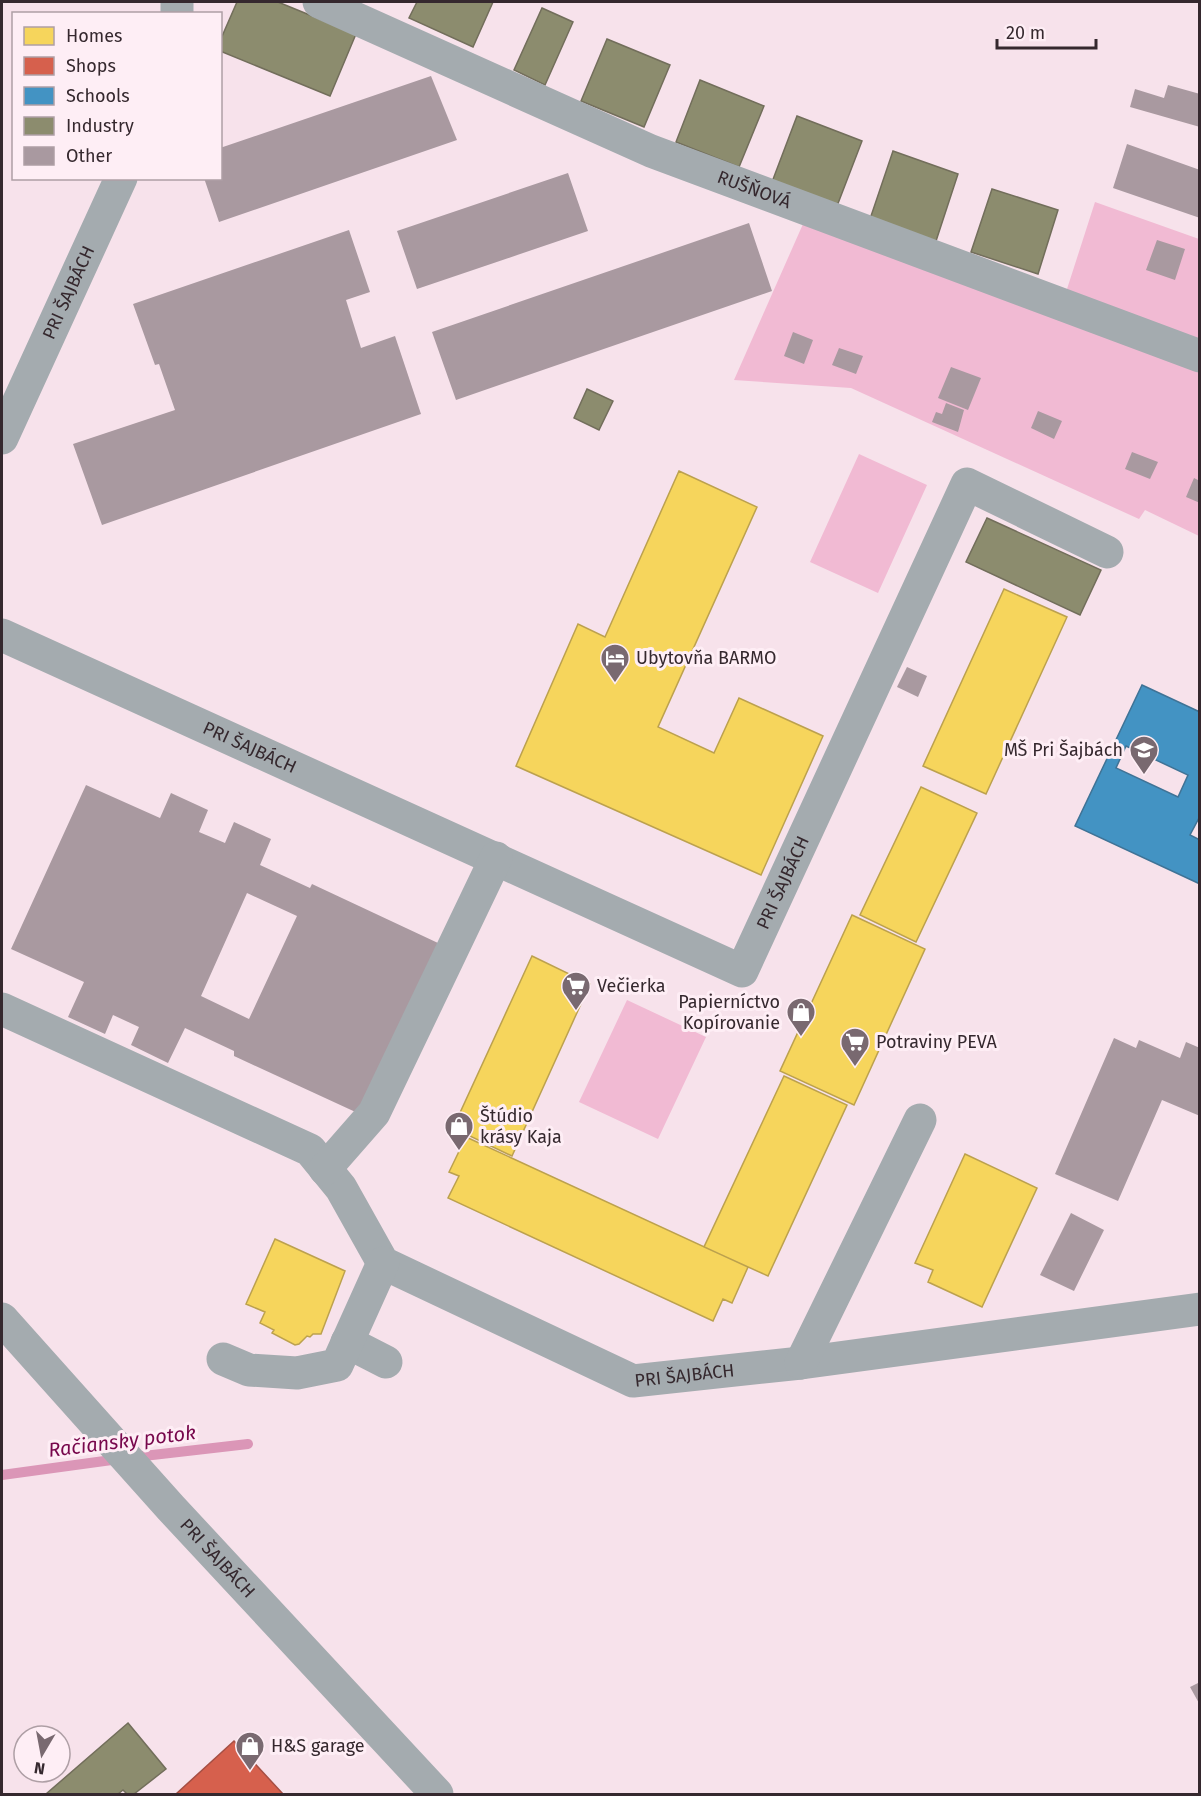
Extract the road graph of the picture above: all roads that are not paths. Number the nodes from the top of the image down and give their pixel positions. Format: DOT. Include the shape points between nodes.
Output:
graph roads {
  1 [pos="319,2"];
  2 [pos="120,180"];
  3 [pos="1200,356"];
  4 [pos="2,438"];
  5 [pos="1107,552"];
  6 [pos="2,635"];
  7 [pos="496,858"];
  8 [pos="2,1009"];
  9 [pos="920,1120"];
  10 [pos="325,1169"];
  11 [pos="383,1263"];
  12 [pos="1200,1309"];
  13 [pos="2,1319"];
  14 [pos="347,1342"];
  15 [pos="223,1359"];
  16 [pos="386,1362"];
  17 [pos="801,1363"];
  18 [pos="437,1794"];
  1 -- 3 [label="street, RUŠŇOVÁ" via="651,151"];
  2 -- 4 [label="street, PRI ŠAJBÁCH"];
  5 -- 7 [label="street, PRI ŠAJBÁCH" via="967,484 742,971"];
  6 -- 7 [label="street, PRI ŠAJBÁCH"];
  7 -- 10 [label="street" via="374,1113"];
  8 -- 10 [label="street" via="309,1150"];
  9 -- 17 [label="street"];
  10 -- 11 [label="street" via="341,1188"];
  11 -- 14 [label="street"];
  11 -- 17 [label="street, PRI ŠAJBÁCH" via="633,1381"];
  12 -- 17 [label="street, PRI ŠAJBÁCH"];
  13 -- 18 [label="street, PRI ŠAJBÁCH" via="171,1508"];
  14 -- 15 [label="street" via="337,1365 297,1373 249,1370"];
  14 -- 16 [label="street"];
}
